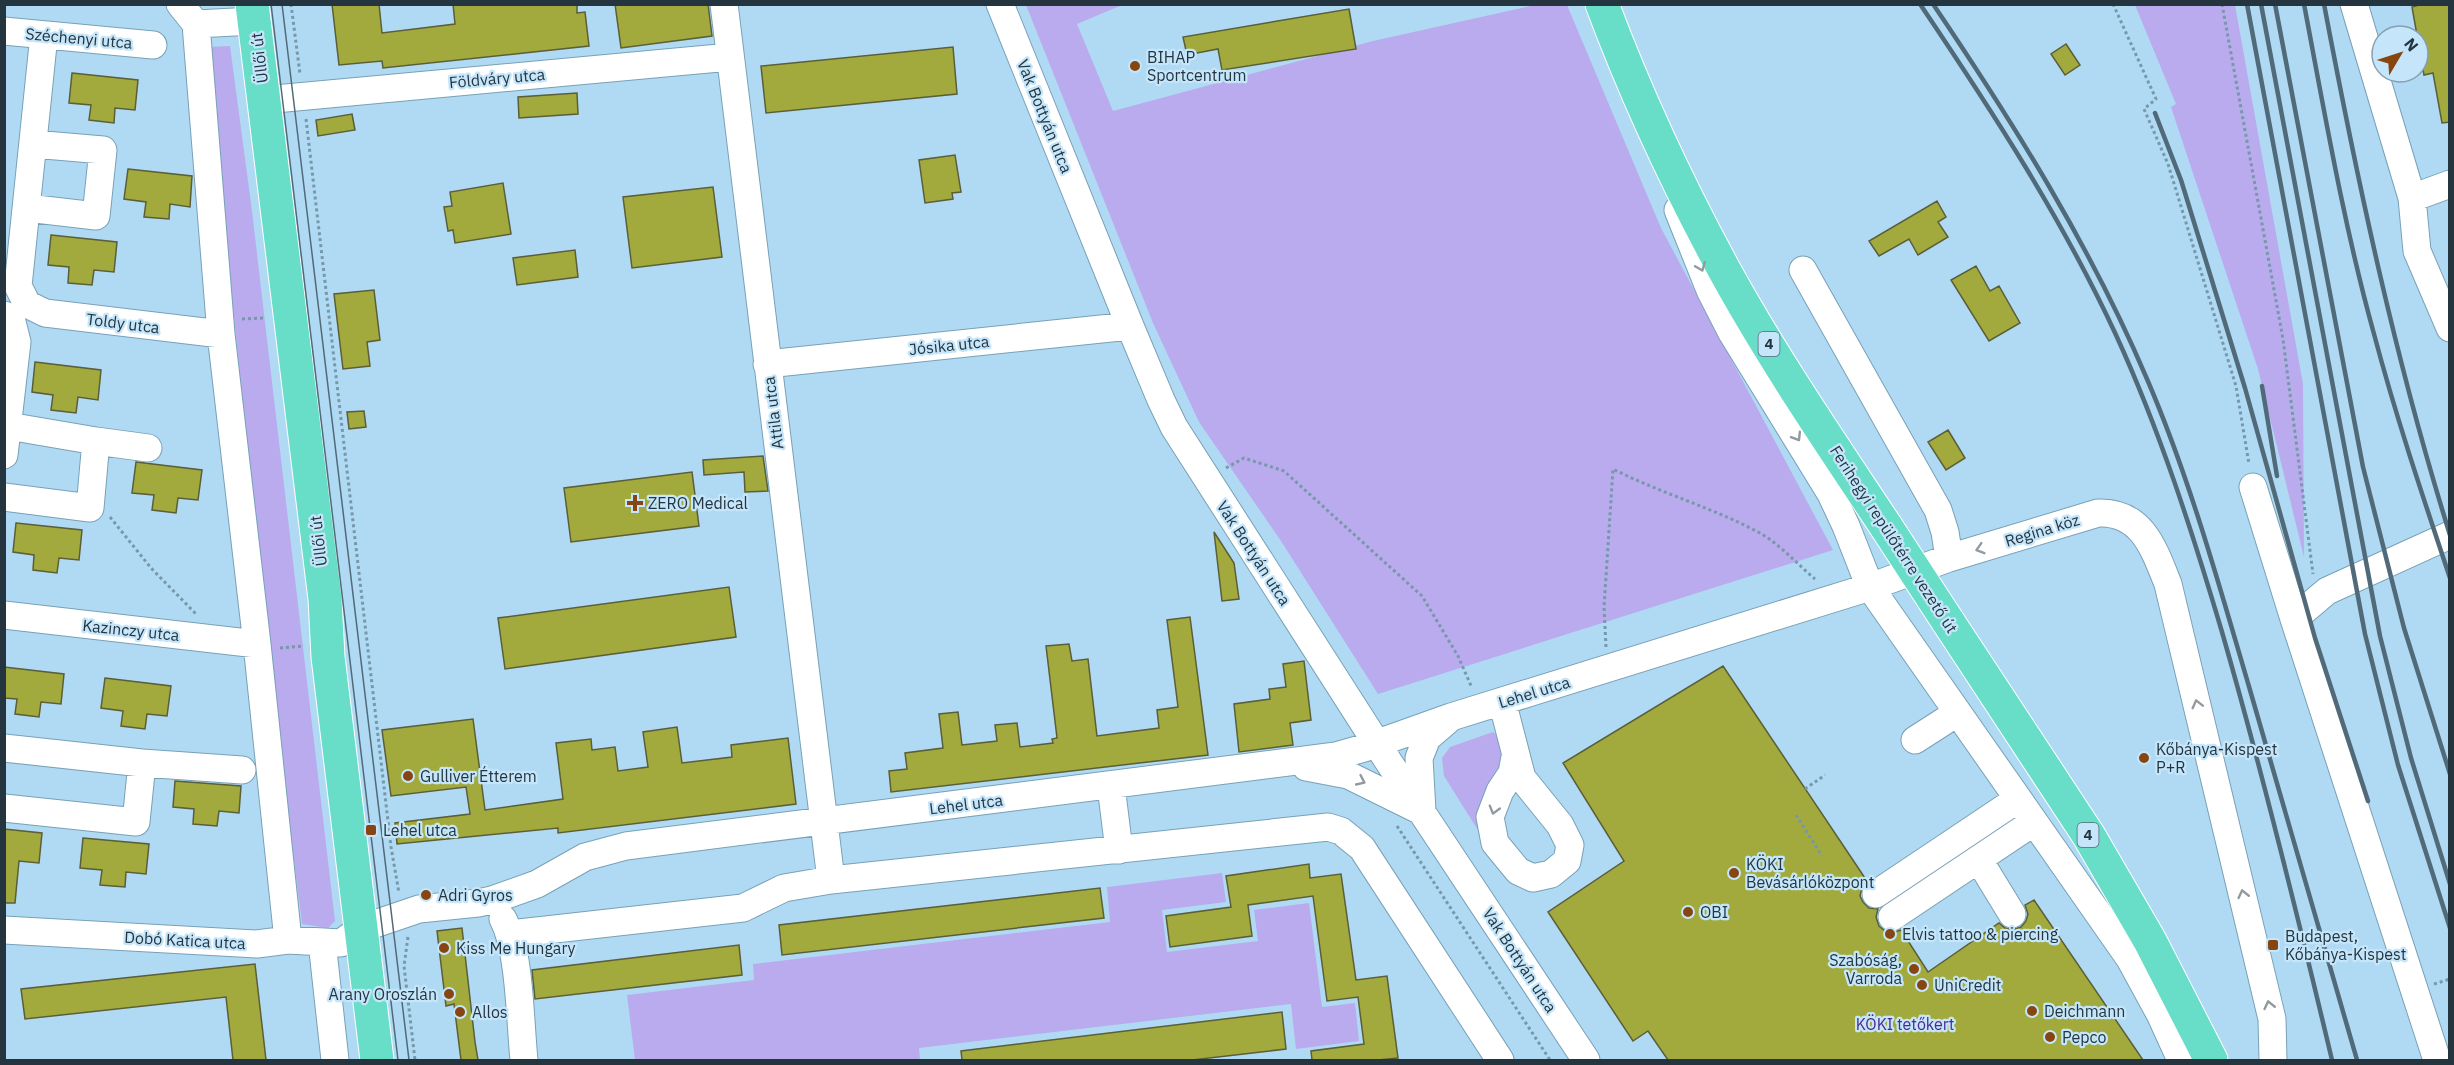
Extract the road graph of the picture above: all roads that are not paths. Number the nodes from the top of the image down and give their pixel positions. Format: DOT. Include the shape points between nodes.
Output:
graph roads {
  1 [pos="724,4"];
  2 [pos="1000,4"];
  3 [pos="1602,4"];
  4 [pos="2354,4"];
  5 [pos="253,13"];
  6 [pos="188,14"];
  7 [pos="4,31"];
  8 [pos="44,35"];
  9 [pos="153,45"];
  10 [pos="730,57"];
  11 [pos="264,100"];
  12 [pos="33,144"];
  13 [pos="1663,152"];
  14 [pos="2450,184"];
  15 [pos="2412,198"];
  16 [pos="27,208"];
  17 [pos="1803,270"];
  18 [pos="14,312"];
  19 [pos="1130,326"];
  20 [pos="2450,328"];
  21 [pos="221,334"];
  22 [pos="767,364"];
  23 [pos="8,426"];
  24 [pos="96,441"];
  25 [pos="148,448"];
  26 [pos="4,455"];
  27 [pos="2253,487"];
  28 [pos="4,496"];
  29 [pos="2450,535"];
  30 [pos="1948,558"];
  31 [pos="1870,587"];
  32 [pos="4,615"];
  33 [pos="2294,619"];
  34 [pos="257,644"];
  35 [pos="1491,705"];
  36 [pos="1957,713"];
  37 [pos="1451,717"];
  38 [pos="1915,740"];
  39 [pos="1376,742"];
  40 [pos="4,748"];
  41 [pos="1515,757"];
  42 [pos="142,763"];
  43 [pos="1284,764"];
  44 [pos="242,770"];
  45 [pos="1111,786"];
  46 [pos="2018,799"];
  47 [pos="4,808"];
  48 [pos="1422,812"];
  49 [pos="822,822"];
  50 [pos="2034,822"];
  51 [pos="1119,850"];
  52 [pos="1979,860"];
  53 [pos="831,880"];
  54 [pos="1876,894"];
  55 [pos="492,900"];
  56 [pos="2012,914"];
  57 [pos="1892,917"];
  58 [pos="360,929"];
  59 [pos="4,930"];
  60 [pos="510,934"];
  61 [pos="288,940"];
  62 [pos="322,942"];
  63 [pos="335,1060"];
  64 [pos="377,1060"];
  65 [pos="524,1060"];
  66 [pos="1500,1060"];
  67 [pos="1586,1060"];
  68 [pos="2181,1060"];
  69 [pos="2211,1060"];
  70 [pos="2273,1060"];
  71 [pos="2437,1060"];
  1 -- 10 [label="street, Attila utca"];
  2 -- 19 [label="street, Vak Bottyán utca"];
  3 -- 13 [label="main road, Ferihegyi repülőtérre vezető út / 4"];
  4 -- 15 [label="street"];
  5 -- 6 [label="street, Üllői út"];
  5 -- 11 [label="main road, Üllői út"];
  6 -- 21 [label="street, Üllői út"];
  7 -- 8 [label="street, Széchenyi utca"];
  8 -- 9 [label="street, Széchenyi utca"];
  8 -- 12 [label="street"];
  10 -- 11 [label="street, Földváry utca"];
  10 -- 22 [label="street, Attila utca"];
  11 -- 58 [label="main road, Üllői út" via="325,599 328,657"];
  12 -- 16 [label="street"];
  12 -- 16 [label="street" via="103,150 96,216"];
  13 -- 31 [label="street, one-way" via="1679,212 1710,290 1732,333 1831,494"];
  13 -- 69 [label="main road, Ferihegyi repülőtérre vezető út / 4, bridge" via="1722,267 1806,406 2089,836 2150,941"];
  14 -- 15 [label="street"];
  15 -- 20 [label="street" via="2417,251"];
  16 -- 18 [label="street"];
  17 -- 30 [label="street" via="1938,510"];
  18 -- 21 [label="street, Toldy utca"];
  18 -- 23 [label="street" via="17,342"];
  19 -- 22 [label="street, Jósika utca"];
  19 -- 39 [label="street, Vak Bottyán utca" via="1161,400 1207,479"];
  21 -- 34 [label="street, Üllői út"];
  22 -- 49 [label="street, Attila utca"];
  23 -- 24 [label="street"];
  23 -- 26 [label="street"];
  24 -- 25 [label="street"];
  24 -- 28 [label="street" via="90,508"];
  27 -- 33 [label="street"];
  29 -- 33 [label="street" via="2316,599"];
  30 -- 31 [label="street, Lehel utca"];
  70 -- 30 [label="street, Regina köz, one-way" via="2272,1019 2168,584 2145,535 2136,524 2111,513 2097,513"];
  31 -- 35 [label="street, Lehel utca"];
  31 -- 36 [label="street"];
  32 -- 34 [label="street, Kazinczy utca"];
  33 -- 71 [label="street"];
  34 -- 61 [label="street, Üllői út"];
  35 -- 37 [label="street, Lehel utca"];
  35 -- 41 [label="street"];
  36 -- 38 [label="street"];
  36 -- 46 [label="street"];
  37 -- 39 [label="street, Lehel utca"];
  37 -- 48 [label="street" via="1422,747"];
  39 -- 43 [label="street, Lehel utca" via="1351,753"];
  39 -- 48 [label="street, Vak Bottyán utca"];
  40 -- 42 [label="street"];
  42 -- 44 [label="street"];
  42 -- 47 [label="street" via="136,822"];
  43 -- 45 [label="street, Lehel utca"];
  43 -- 48 [label="street, one-way" via="1348,776"];
  45 -- 49 [label="street, Lehel utca"];
  45 -- 51 [label="street"];
  46 -- 50 [label="street"];
  46 -- 54 [label="street"];
  48 -- 67 [label="street, Vak Bottyán utca"];
  49 -- 53 [label="street"];
  49 -- 55 [label="street, Lehel utca" via="626,846 585,856 537,884"];
  50 -- 52 [label="street"];
  50 -- 68 [label="street" via="2130,959"];
  51 -- 53 [label="street"];
  51 -- 66 [label="street" via="1309,828 1341,831 1362,848"];
  52 -- 56 [label="street"];
  52 -- 57 [label="street"];
  53 -- 60 [label="street" via="784,888 743,908"];
  55 -- 58 [label="street, Lehel utca" via="419,909"];
  55 -- 60 [label="street"];
  58 -- 62 [label="street, Dobó Katica utca" via="340,942"];
  58 -- 64 [label="main road, Üllői út"];
  59 -- 61 [label="street, Dobó Katica utca" via="256,944"];
  60 -- 65 [label="street"];
  61 -- 62 [label="street, Dobó Katica utca"];
  62 -- 63 [label="street"];
}
